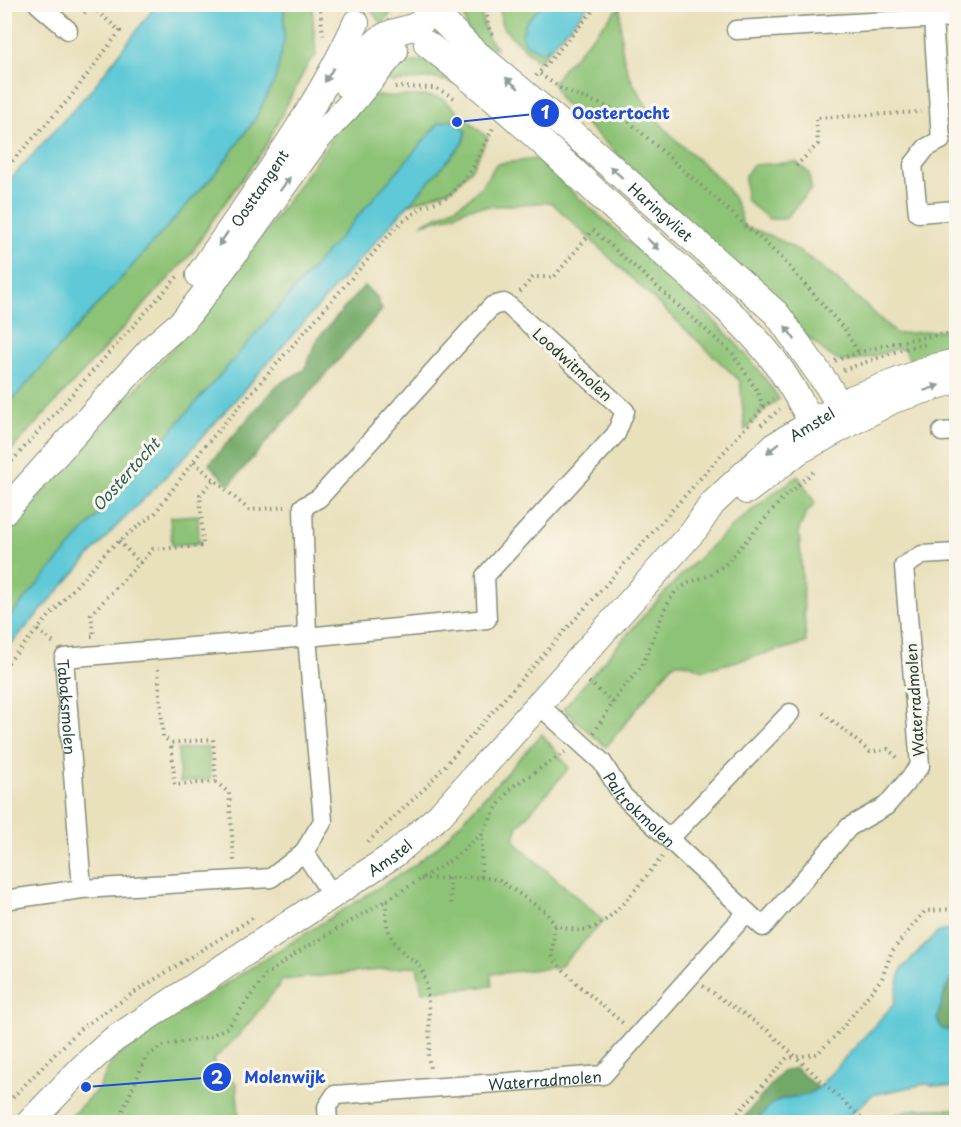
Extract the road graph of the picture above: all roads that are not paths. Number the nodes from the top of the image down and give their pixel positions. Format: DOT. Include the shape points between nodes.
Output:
graph roads {
  1 [pos="38,4"];
  2 [pos="439,10"];
  3 [pos="354,14"];
  4 [pos="957,17"];
  5 [pos="933,20"];
  6 [pos="68,30"];
  7 [pos="736,30"];
  8 [pos="427,44"];
  9 [pos="385,48"];
  10 [pos="949,144"];
  11 [pos="957,210"];
  12 [pos="154,346"];
  13 [pos="957,362"];
  14 [pos="957,380"];
  15 [pos="845,415"];
  16 [pos="817,431"];
  17 [pos="4,512"];
  18 [pos="957,553"];
  19 [pos="307,637"];
  20 [pos="539,705"];
  21 [pos="790,713"];
  22 [pos="673,841"];
  23 [pos="304,852"];
  24 [pos="81,889"];
  25 [pos="332,895"];
  26 [pos="4,900"];
  27 [pos="747,912"];
  28 [pos="30,1122"];
  29 [pos="328,1122"];
  1 -- 6 [label="street"];
  2 -- 8 [label="street" via="440,33"];
  2 -- 9 [label="street" via="419,25 390,33"];
  15 -- 2 [label="street, Haringvliet, one-way" via="828,370 777,314 589,147 469,47"];
  3 -- 9 [label="street" via="364,35"];
  3 -- 12 [label="street, Oosttangent, one-way" via="339,60 277,160 170,315"];
  4 -- 5 [label="street"];
  5 -- 7 [label="street"];
  5 -- 10 [label="street" via="939,110"];
  8 -- 9 [label="street" via="406,51"];
  8 -- 16 [label="street, Haringvliet, one-way" via="520,121 741,322 791,384"];
  12 -- 9 [label="street, Oosttangent, one-way" via="199,302 318,138 335,102"];
  10 -- 11 [label="street" via="926,148 913,165 918,213"];
  12 -- 17 [label="street, Oosttangent"];
  13 -- 15 [label="street, Amstel" via="868,392"];
  15 -- 14 [label="street, Amstel, one-way"];
  15 -- 16 [label="street, Amstel"];
  16 -- 20 [label="street, Amstel" via="774,446 712,504 696,528"];
  18 -- 27 [label="street, Waterradmolen" via="922,555 904,566 920,766 886,806 849,827 763,927"];
  19 -- 19 [label="street, Loodwitmolen" via="487,619 485,576 616,434 625,411 509,306 492,306 319,498 303,507"];
  19 -- 23 [label="street" via="323,820"];
  19 -- 24 [label="street, Tabaksmolen" via="64,658"];
  20 -- 22 [label="street, Paltrokmolen" via="602,762 623,796"];
  20 -- 25 [label="street, Amstel" via="440,815 395,854"];
  21 -- 22 [label="street, Paltrokmolen"];
  22 -- 27 [label="street, Waterradmolen"];
  23 -- 24 [label="street" via="271,878"];
  23 -- 25 [label="street"];
  24 -- 26 [label="street"];
  25 -- 28 [label="street, Amstel" via="113,1040"];
  27 -- 29 [label="street, Waterradmolen" via="603,1075 335,1095 327,1107"];
}
